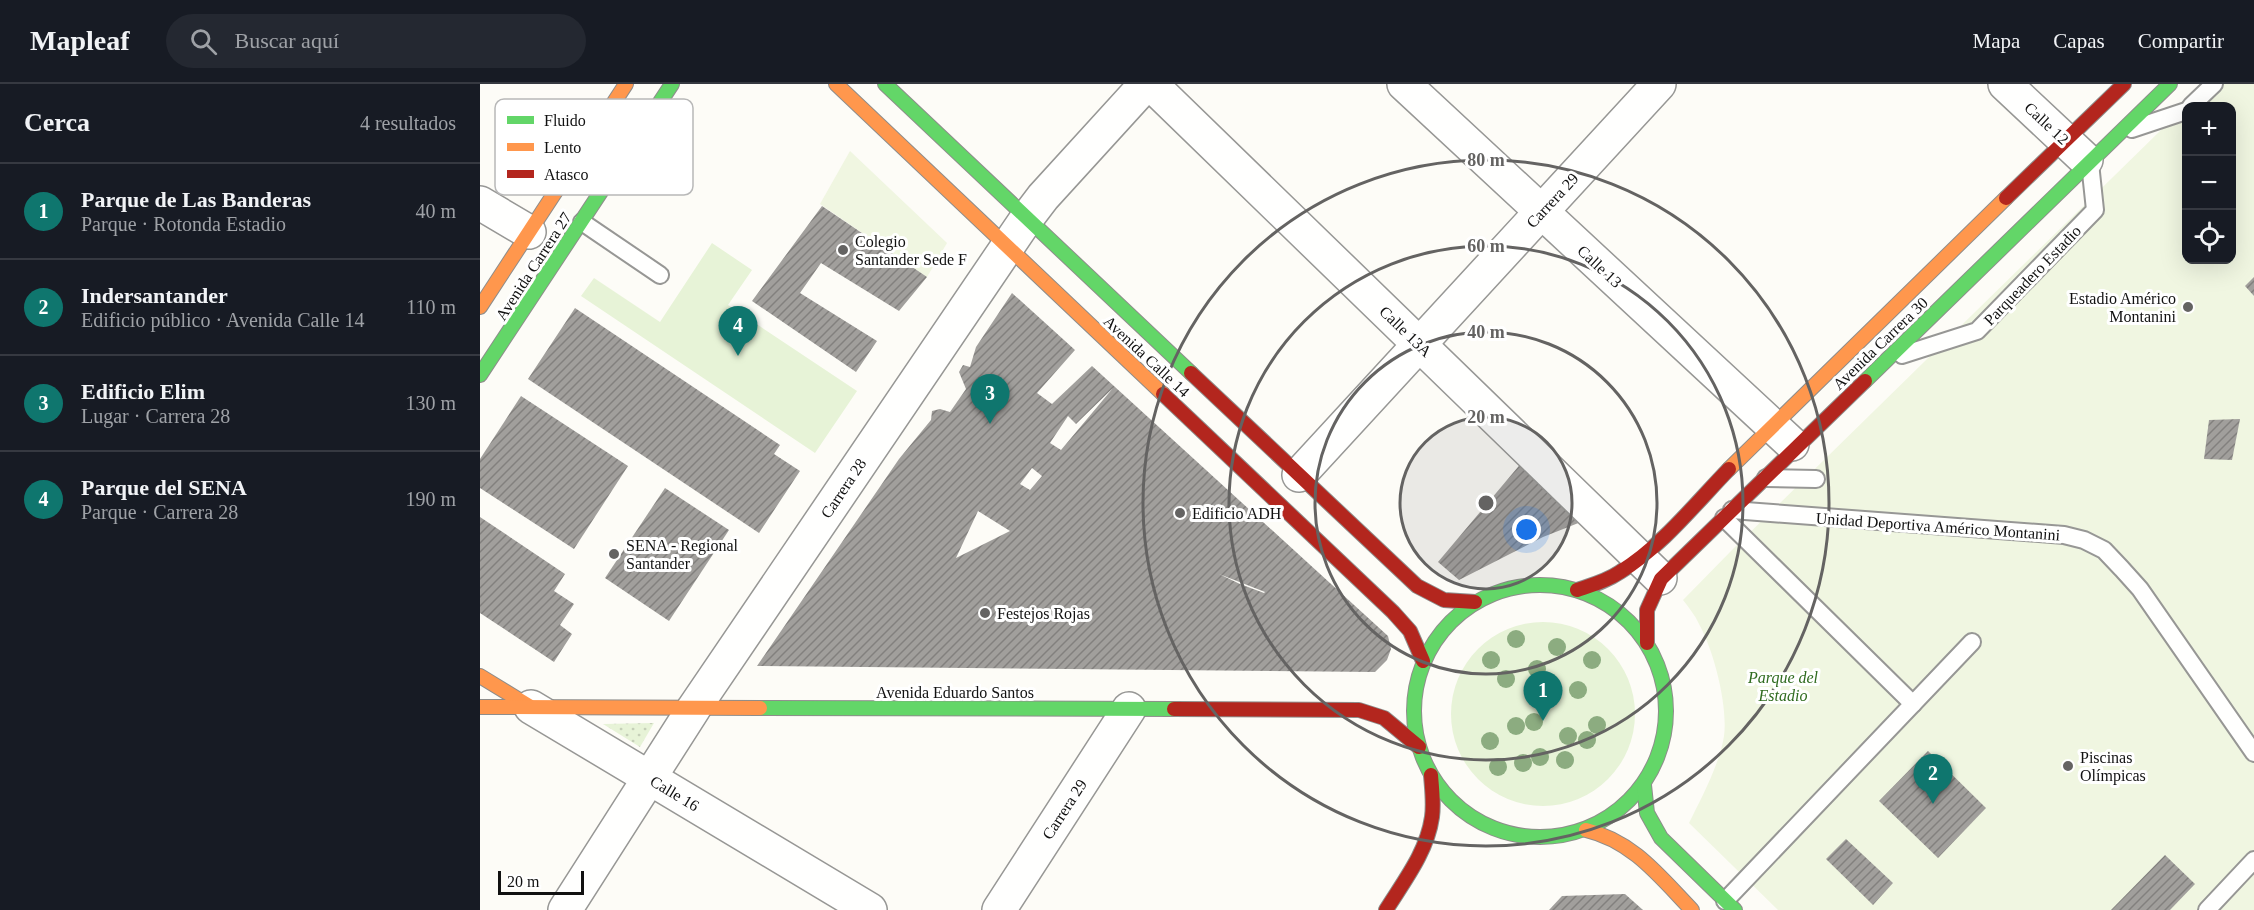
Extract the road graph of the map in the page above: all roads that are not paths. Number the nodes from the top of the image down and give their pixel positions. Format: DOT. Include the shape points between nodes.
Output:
graph roads {
  1 [pos="626,84"];
  2 [pos="672,84"];
  3 [pos="836,84"];
  4 [pos="885,84"];
  5 [pos="1146,84"];
  6 [pos="1151,84"];
  7 [pos="1404,84"];
  8 [pos="1659,84"];
  9 [pos="2005,84"];
  10 [pos="2124,84"];
  11 [pos="2170,84"];
  12 [pos="2214,84"];
  13 [pos="616,99"];
  14 [pos="662,99"];
  15 [pos="2195,102"];
  16 [pos="2182,113"];
  17 [pos="2120,133"];
  18 [pos="2078,152"];
  19 [pos="553,195"];
  20 [pos="600,195"];
  21 [pos="480,203"];
  22 [pos="1542,211"];
  23 [pos="1027,218"];
  24 [pos="582,222"];
  25 [pos="529,232"];
  26 [pos="1008,246"];
  27 [pos="660,275"];
  28 [pos="480,307"];
  29 [pos="1420,345"];
  30 [pos="1887,360"];
  31 [pos="480,375"];
  32 [pos="1772,425"];
  33 [pos="1797,448"];
  34 [pos="1299,475"];
  35 [pos="1765,478"];
  36 [pos="1816,479"];
  37 [pos="1728,514"];
  38 [pos="1650,568"];
  39 [pos="1577,590"];
  40 [pos="1475,602"];
  41 [pos="1972,642"];
  42 [pos="1647,643"];
  43 [pos="1423,661"];
  44 [pos="480,676"];
  45 [pos="1913,704"];
  46 [pos="480,707"];
  47 [pos="531,707"];
  48 [pos="694,708"];
  49 [pos="1130,709"];
  50 [pos="1419,747"];
  51 [pos="2254,753"];
  52 [pos="1431,775"];
  53 [pos="649,778"];
  54 [pos="1644,785"];
  55 [pos="1586,830"];
  56 [pos="2254,860"];
  57 [pos="1730,905"];
  58 [pos="565,910"];
  59 [pos="870,910"];
  60 [pos="999,910"];
  61 [pos="1386,910"];
  62 [pos="1692,910"];
  63 [pos="2207,910"];
  1 -- 13 [label="main road, Avenida Carrera 27"];
  2 -- 14 [label="main road, Avenida Carrera 27"];
  3 -- 26 [label="main road, Avenida Calle 14"];
  4 -- 23 [label="main road, Avenida Calle 14"];
  5 -- 23 [label="street, Carrera 28"];
  6 -- 29 [label="street, Calle 13A"];
  7 -- 22 [label="street, Calle 13"];
  8 -- 22 [label="street, Carrera 29"];
  9 -- 18 [label="street, Calle 12"];
  10 -- 18 [label="main road, Avenida Carrera 30"];
  11 -- 17 [label="main road, Avenida Carrera 30"];
  12 -- 15 [label="lane"];
  16 -- 17 [label="lane"];
  17 -- 18 [label="main road, Avenida Carrera 30"];
  18 -- 30 [label="main road, Avenida Carrera 30"];
  18 -- 30 [label="lane, Parqueadero Estadio" via="2095,210 1977,331"];
  18 -- 32 [label="main road, Avenida Carrera 30"];
  19 -- 25 [label="main road, Avenida Carrera 27"];
  20 -- 24 [label="main road, Avenida Carrera 27"];
  21 -- 25 [label="street"];
  22 -- 29 [label="street, Carrera 29"];
  22 -- 32 [label="street, Calle 13"];
  23 -- 26 [label="street, Carrera 28"];
  23 -- 34 [label="main road, Avenida Calle 14"];
  24 -- 27 [label="lane"];
  24 -- 31 [label="main road, Avenida Carrera 27"];
  25 -- 28 [label="main road, Avenida Carrera 27"];
  26 -- 43 [label="main road, Avenida Calle 14" via="1393,612 1410,631"];
  26 -- 48 [label="street, Carrera 28"];
  29 -- 34 [label="street, Carrera 29"];
  29 -- 38 [label="street, Calle 13A"];
  30 -- 33 [label="main road, Avenida Carrera 30"];
  32 -- 33 [label="street, Calle 13"];
  32 -- 38 [label="main road, Avenida Carrera 30" via="1656,544"];
  33 -- 35 [label="main road, Avenida Carrera 30"];
  34 -- 40 [label="main road, Avenida Calle 14" via="1417,586 1437,599"];
  35 -- 36 [label="lane"];
  35 -- 37 [label="main road, Avenida Carrera 30"];
  37 -- 38 [label="main road, Avenida Carrera 30"];
  37 -- 45 [label="lane"];
  37 -- 51 [label="lane, Unidad Deportiva Américo Montanini" via="2064,535 2084,540 2104,550 2140,589"];
  38 -- 39 [label="main road, Avenida Carrera 30" via="1621,572"];
  38 -- 42 [label="main road, Avenida Carrera 30" via="1644,620"];
  39 -- 40 [label="main road" via="1542,584 1508,589"];
  39 -- 42 [label="main road" via="1618,612"];
  40 -- 43 [label="main road" via="1436,638"];
  41 -- 45 [label="lane"];
  42 -- 54 [label="main road" via="1660,670 1666,699 1666,729 1658,759"];
  43 -- 50 [label="main road" via="1413,707"];
  44 -- 47 [label="main road, Calle 16"];
  45 -- 57 [label="lane"];
  46 -- 47 [label="main road, Avenida Eduardo Santos"];
  47 -- 48 [label="main road, Avenida Eduardo Santos"];
  47 -- 53 [label="street, Calle 16"];
  48 -- 49 [label="main road, Avenida Eduardo Santos"];
  48 -- 53 [label="street, Carrera 28"];
  49 -- 50 [label="main road, Avenida Eduardo Santos" via="1359,710 1384,718"];
  49 -- 60 [label="street, Carrera 29"];
  50 -- 52 [label="main road"];
  52 -- 55 [label="main road" via="1453,803 1482,824 1516,836 1551,838"];
  52 -- 61 [label="main road" via="1433,801 1428,834"];
  53 -- 58 [label="street, Carrera 28"];
  53 -- 59 [label="street, Calle 16"];
  54 -- 55 [label="main road" via="1620,810"];
  54 -- 57 [label="main road" via="1645,811 1652,827"];
  55 -- 62 [label="main road" via="1616,838"];
  56 -- 63 [label="lane"];
}
